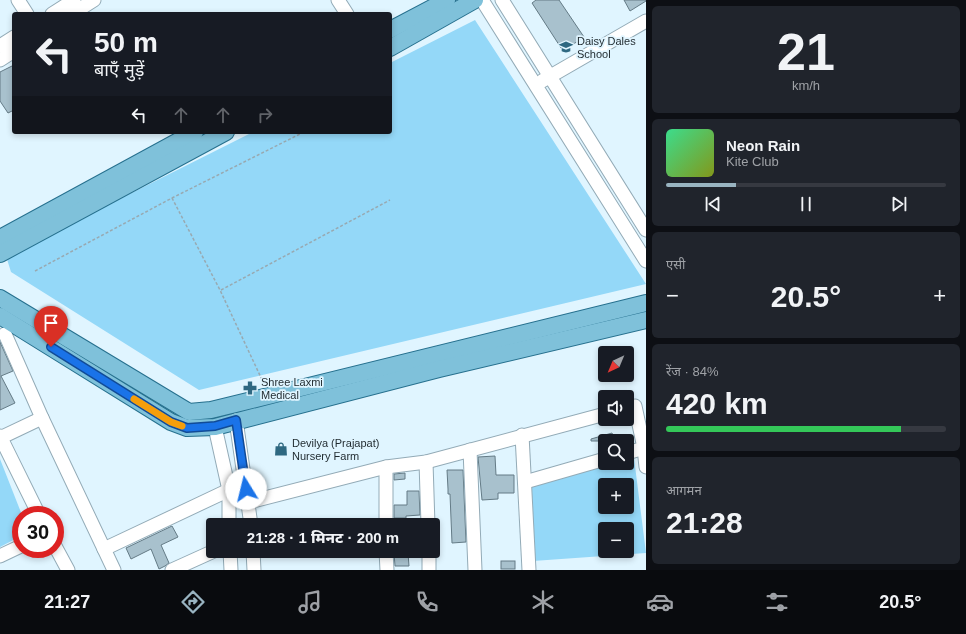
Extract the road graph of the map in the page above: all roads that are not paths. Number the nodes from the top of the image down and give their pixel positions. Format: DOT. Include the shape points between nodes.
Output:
graph roads {
  1 [pos="18,0"];
  2 [pos="74,0"];
  3 [pos="94,0"];
  4 [pos="338,0"];
  5 [pos="446,0"];
  6 [pos="475,0"];
  7 [pos="482,0"];
  8 [pos="502,0"];
  9 [pos="26,12"];
  10 [pos="55,12"];
  11 [pos="75,12"];
  12 [pos="346,12"];
  13 [pos="645,25"];
  14 [pos="392,29"];
  15 [pos="12,38"];
  16 [pos="0,46"];
  17 [pos="392,47"];
  18 [pos="12,52"];
  19 [pos="0,60"];
  20 [pos="550,77"];
  21 [pos="536,85"];
  22 [pos="191,134"];
  23 [pos="222,134"];
  24 [pos="646,230"];
  25 [pos="0,238"];
  26 [pos="0,254"];
  27 [pos="646,261"];
  28 [pos="0,298"];
  29 [pos="646,303"];
  30 [pos="646,320"];
  31 [pos="4,327"];
  32 [pos="636,406"];
  33 [pos="598,416"];
  34 [pos="42,418"];
  35 [pos="236,420"];
  36 [pos="215,426"];
  37 [pos="522,435"];
  38 [pos="0,437"];
  39 [pos="644,448"];
  40 [pos="470,450"];
  41 [pos="634,451"];
  42 [pos="598,461"];
  43 [pos="426,462"];
  44 [pos="386,467"];
  45 [pos="646,467"];
  46 [pos="525,482"];
  47 [pos="228,490"];
  48 [pos="248,502"];
  49 [pos="34,506"];
  50 [pos="230,518"];
  51 [pos="250,518"];
  52 [pos="386,518"];
  53 [pos="428,518"];
  54 [pos="104,549"];
  55 [pos="12,550"];
  56 [pos="206,555"];
  57 [pos="0,556"];
  58 [pos="62,558"];
  59 [pos="230,558"];
  60 [pos="253,558"];
  61 [pos="386,558"];
  62 [pos="429,558"];
  63 [pos="68,570"];
  64 [pos="114,570"];
  65 [pos="172,570"];
  66 [pos="231,570"];
  67 [pos="254,570"];
  68 [pos="386,570"];
  69 [pos="429,570"];
  70 [pos="475,570"];
  71 [pos="529,570"];
  1 -- 9 [label="street"];
  2 -- 10 [label="street"];
  3 -- 11 [label="street"];
  4 -- 12 [label="street"];
  5 -- 14 [label="main road"];
  6 -- 17 [label="main road"];
  7 -- 21 [label="street"];
  8 -- 20 [label="street"];
  13 -- 20 [label="street"];
  15 -- 16 [label="street"];
  18 -- 19 [label="street"];
  20 -- 21 [label="street"];
  20 -- 24 [label="street"];
  21 -- 27 [label="street"];
  22 -- 25 [label="main road"];
  23 -- 26 [label="main road"];
  28 -- 29 [label="main road" via="189,412 211,410"];
  30 -- 35 [label="main road"];
  31 -- 34 [label="street"];
  31 -- 36 [label="main road" via="171,422 187,428"];
  32 -- 39 [label="street"];
  33 -- 37 [label="street"];
  34 -- 38 [label="street"];
  34 -- 54 [label="street"];
  35 -- 36 [label="main road"];
  35 -- 48 [label="street"];
  36 -- 47 [label="street"];
  37 -- 40 [label="street"];
  37 -- 46 [label="street"];
  38 -- 49 [label="street"];
  39 -- 41 [label="street"];
  39 -- 45 [label="street"];
  40 -- 43 [label="street"];
  40 -- 70 [label="street"];
  42 -- 46 [label="street"];
  43 -- 44 [label="street"];
  43 -- 53 [label="street"];
  44 -- 48 [label="street"];
  44 -- 52 [label="street"];
  46 -- 71 [label="street"];
  47 -- 50 [label="street"];
  47 -- 54 [label="street"];
  48 -- 51 [label="street"];
  54 -- 64 [label="street"];
  55 -- 57 [label="street"];
  56 -- 65 [label="street"];
  58 -- 63 [label="street"];
  59 -- 66 [label="street"];
  60 -- 67 [label="street"];
  61 -- 68 [label="street"];
  62 -- 69 [label="street"];
}
